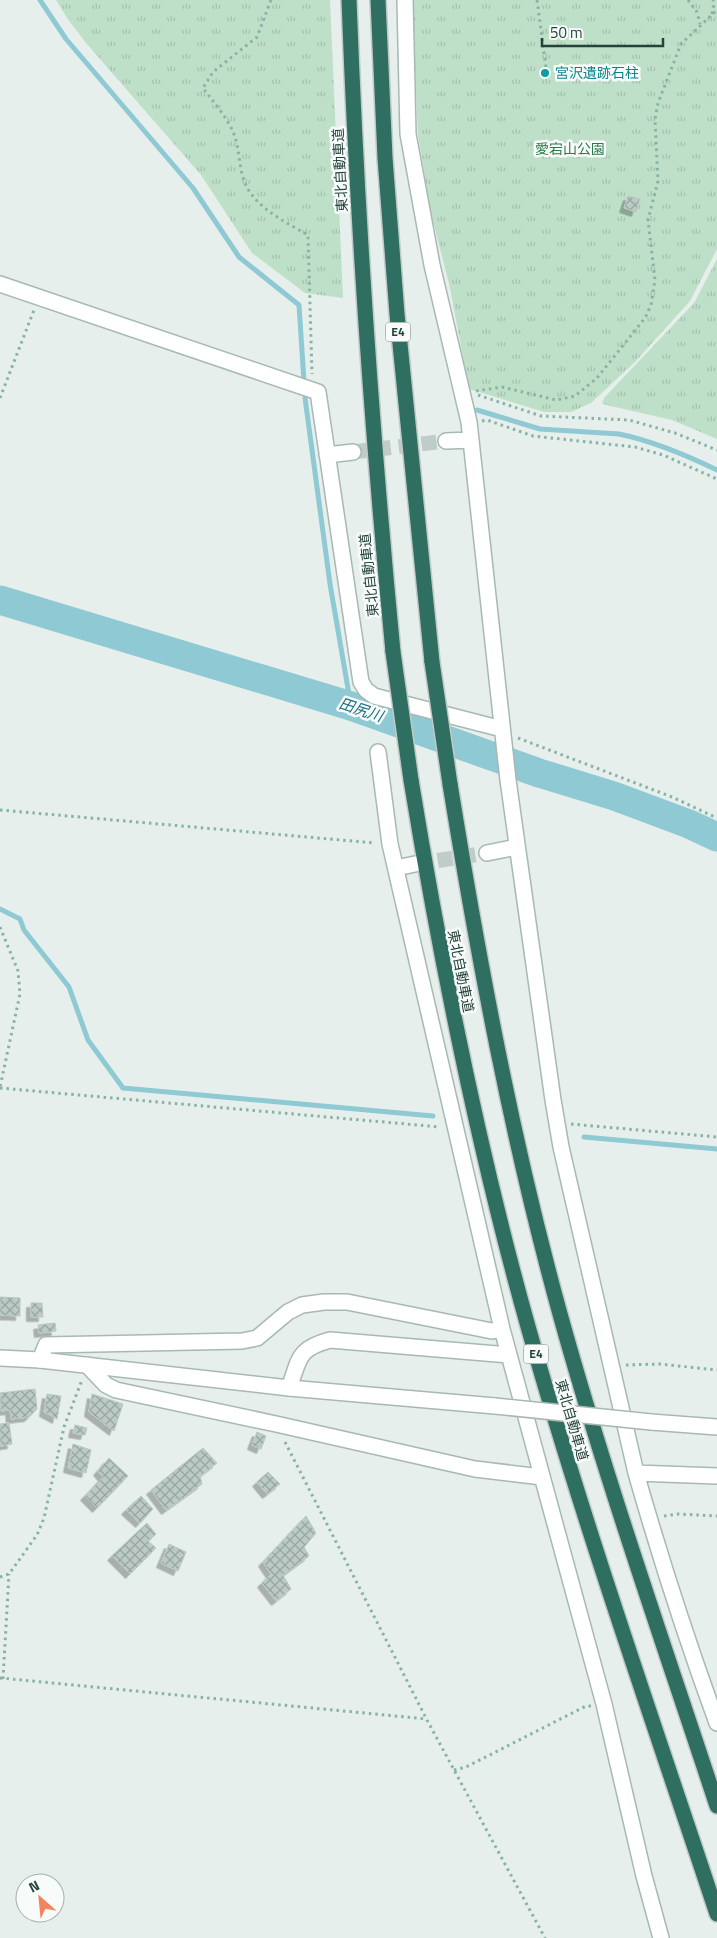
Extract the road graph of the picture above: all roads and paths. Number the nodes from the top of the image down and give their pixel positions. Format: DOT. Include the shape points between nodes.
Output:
graph roads {
  1 [pos="272,0"];
  2 [pos="349,0"];
  3 [pos="378,0"];
  4 [pos="406,0"];
  5 [pos="537,0"];
  6 [pos="688,0"];
  7 [pos="713,0"];
  8 [pos="717,10"];
  9 [pos="712,14"];
  10 [pos="700,24"];
  11 [pos="546,68"];
  12 [pos="0,284"];
  13 [pos="39,297"];
  14 [pos="312,390"];
  15 [pos="463,393"];
  16 [pos="0,398"];
  17 [pos="469,422"];
  18 [pos="471,440"];
  19 [pos="446,441"];
  20 [pos="717,450"];
  21 [pos="353,452"];
  22 [pos="327,455"];
  23 [pos="717,479"];
  24 [pos="503,734"];
  25 [pos="378,752"];
  26 [pos="0,810"];
  27 [pos="717,818"];
  28 [pos="390,844"];
  29 [pos="518,847"];
  30 [pos="487,853"];
  31 [pos="415,864"];
  32 [pos="396,868"];
  33 [pos="0,927"];
  34 [pos="0,1088"];
  35 [pos="557,1123"];
  36 [pos="455,1129"];
  37 [pos="717,1137"];
  38 [pos="502,1329"];
  39 [pos="509,1356"];
  40 [pos="0,1358"];
  41 [pos="40,1360"];
  42 [pos="87,1365"];
  43 [pos="611,1366"];
  44 [pos="717,1370"];
  45 [pos="289,1388"];
  46 [pos="276,1424"];
  47 [pos="717,1427"];
  48 [pos="636,1473"];
  49 [pos="717,1476"];
  50 [pos="542,1477"];
  51 [pos="717,1516"];
  52 [pos="648,1517"];
  53 [pos="9,1574"];
  54 [pos="0,1577"];
  55 [pos="1,1678"];
  56 [pos="604,1704"];
  57 [pos="427,1720"];
  58 [pos="717,1723"];
  59 [pos="454,1770"];
  60 [pos="717,1806"];
  61 [pos="717,1914"];
  62 [pos="545,1938"];
  63 [pos="660,1938"];
  1 -- 14 [label="path" via="257,37 214,72 203,88 234,135 242,177 252,195 275,216 308,235"];
  2 -- 61 [label="highway, 東北自動車道 / E4, bridge" via="365,328 393,652 434,919 460,1056 526,1321 569,1468"];
  3 -- 60 [label="highway, 東北自動車道 / E4, bridge" via="397,314 432,662 471,913 526,1178 560,1313 602,1457"];
  4 -- 15 [label="street" via="408,134 432,265"];
  5 -- 11 [label="path"];
  6 -- 10 [label="path" via="697,12"];
  7 -- 9 [label="path"];
  8 -- 9 [label="path"];
  9 -- 10 [label="path"];
  10 -- 15 [label="path" via="675,55 656,111 658,181 648,220 655,280 645,318 597,378 575,396 556,400 502,387"];
  12 -- 13 [label="street"];
  13 -- 14 [label="street"];
  13 -- 16 [label="path"];
  14 -- 22 [label="street" via="318,392"];
  15 -- 17 [label="street"];
  15 -- 20 [label="path" via="485,396 541,416 629,420 675,433"];
  17 -- 18 [label="street"];
  17 -- 23 [label="path" via="487,420 533,436 635,447 663,455"];
  18 -- 19 [label="street"];
  18 -- 24 [label="street"];
  21 -- 22 [label="street"];
  22 -- 24 [label="street" via="362,682 366,690 374,696"];
  24 -- 27 [label="path" via="672,797"];
  24 -- 29 [label="street"];
  25 -- 28 [label="street"];
  26 -- 28 [label="path"];
  28 -- 32 [label="street"];
  29 -- 30 [label="street"];
  29 -- 35 [label="street"];
  31 -- 32 [label="street"];
  32 -- 36 [label="street"];
  33 -- 34 [label="path" via="18,971 20,994"];
  34 -- 36 [label="path"];
  35 -- 37 [label="path"];
  35 -- 43 [label="street"];
  36 -- 38 [label="street"];
  38 -- 39 [label="street"];
  38 -- 41 [label="street" via="492,1332 347,1302 324,1302 302,1305 288,1312 257,1338 242,1341 46,1345"];
  39 -- 45 [label="street" via="330,1340 312,1344 302,1352"];
  39 -- 50 [label="street"];
  40 -- 41 [label="street"];
  41 -- 42 [label="street"];
  42 -- 45 [label="street"];
  42 -- 46 [label="street" via="106,1386 116,1390"];
  42 -- 53 [label="path" via="64,1427 44,1518 37,1535"];
  43 -- 44 [label="path" via="659,1364"];
  43 -- 48 [label="street"];
  45 -- 47 [label="street, bridge"];
  46 -- 50 [label="street" via="475,1469"];
  46 -- 57 [label="path"];
  48 -- 49 [label="street"];
  48 -- 52 [label="street"];
  50 -- 56 [label="street"];
  51 -- 52 [label="path" via="678,1514"];
  52 -- 58 [label="street"];
  53 -- 54 [label="path"];
  53 -- 55 [label="path"];
  55 -- 57 [label="path"];
  56 -- 59 [label="path" via="586,1706 466,1767"];
  56 -- 63 [label="street"];
  57 -- 59 [label="path"];
  59 -- 62 [label="path"];
}
